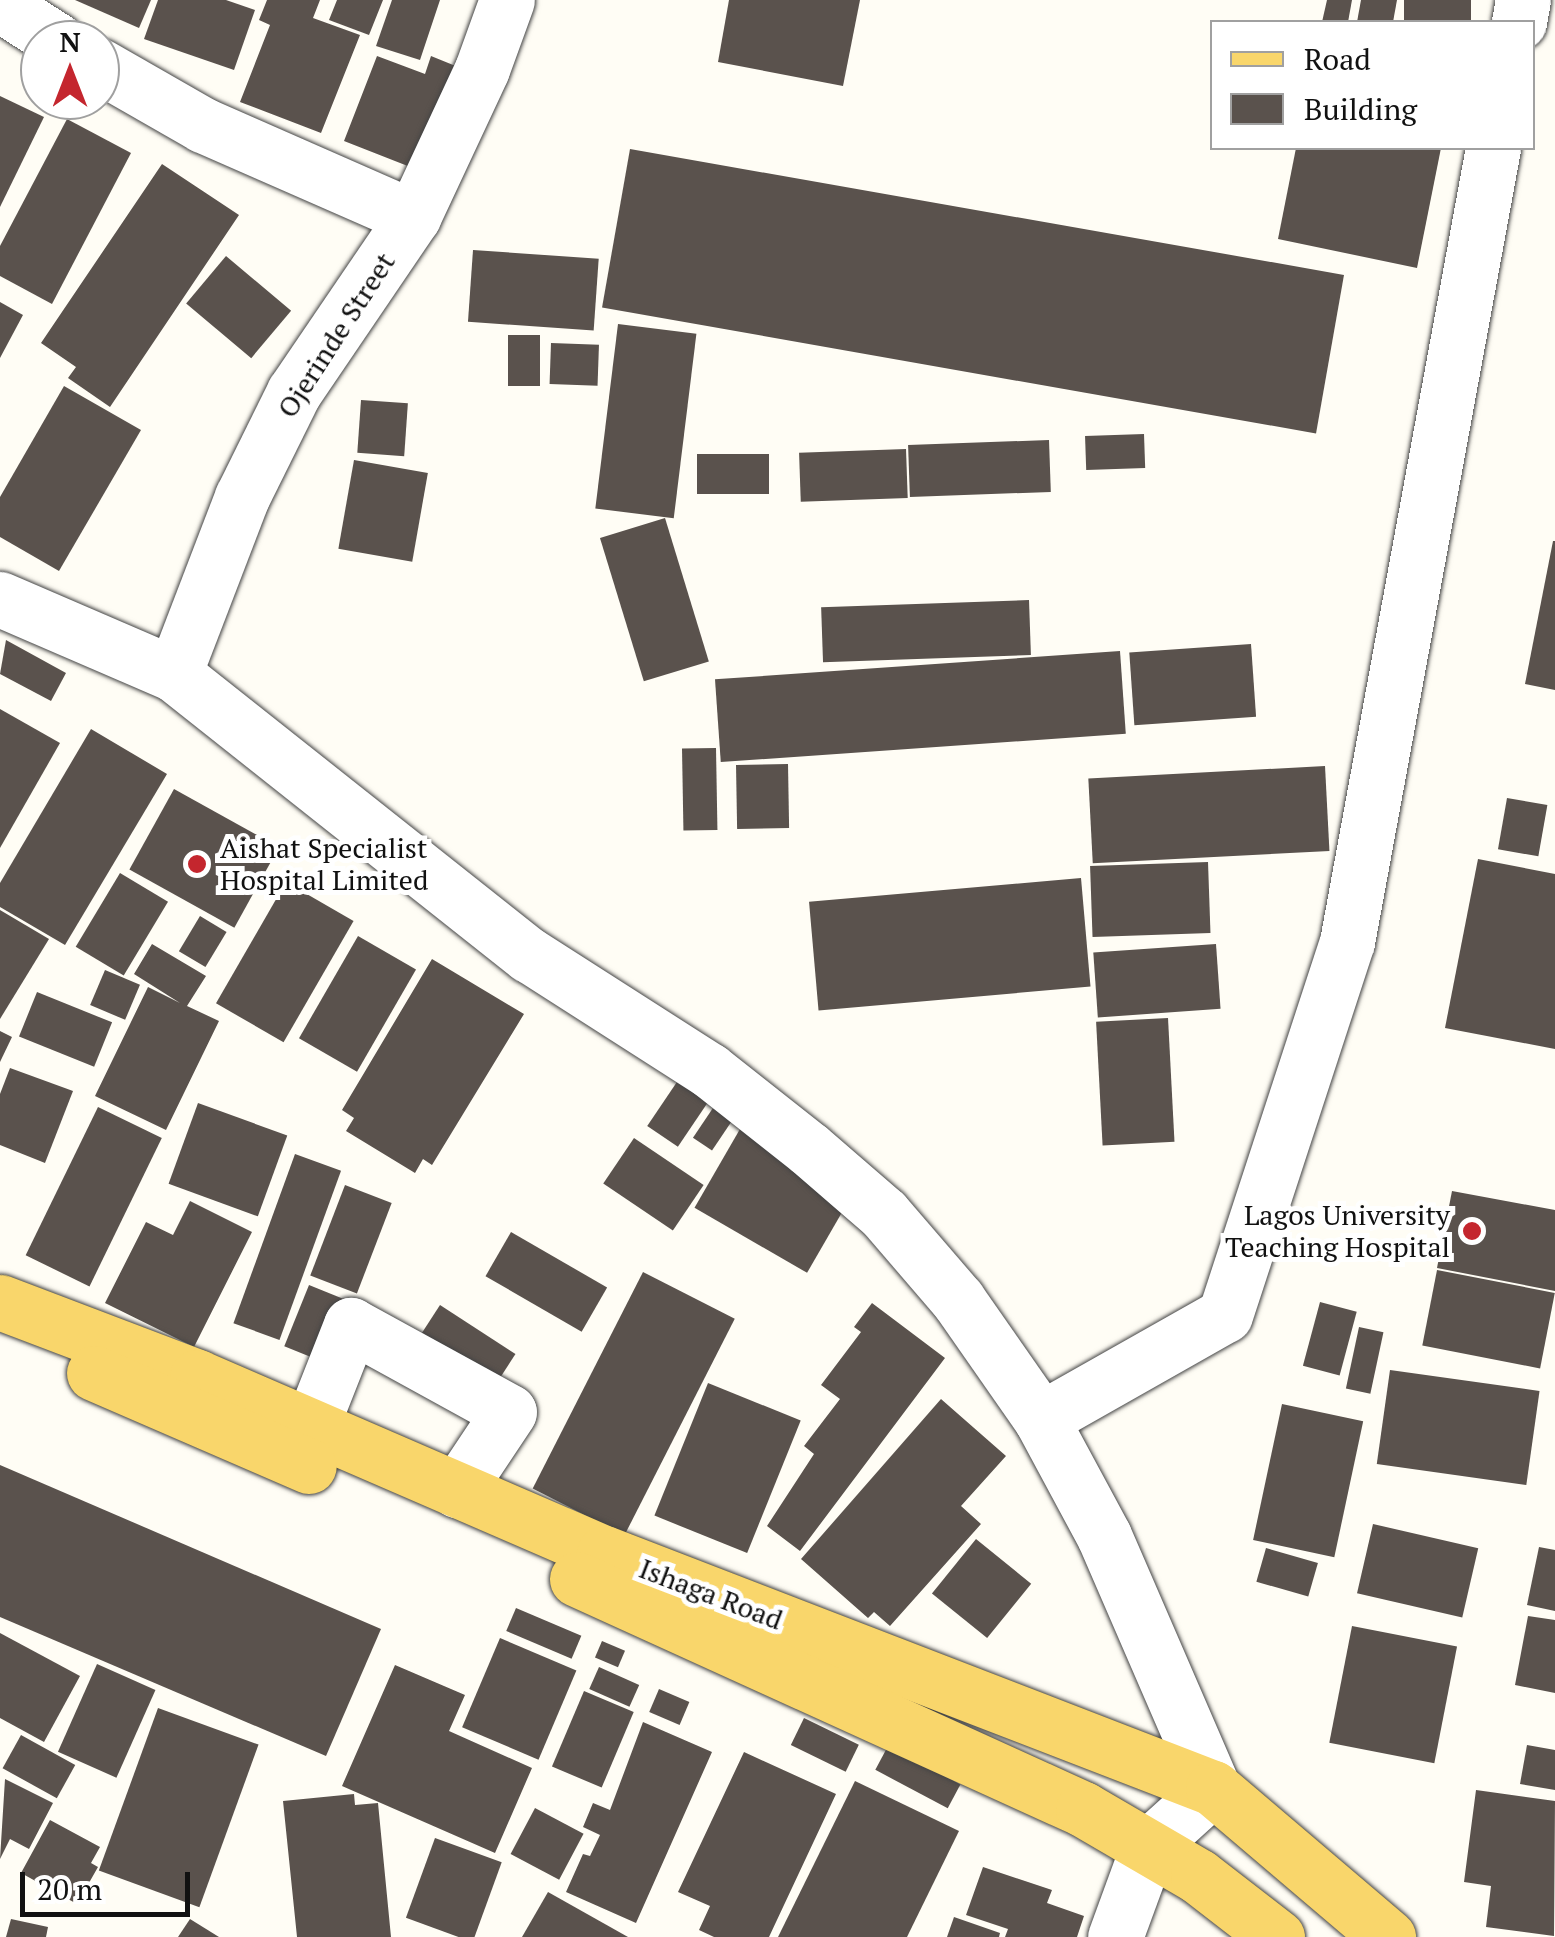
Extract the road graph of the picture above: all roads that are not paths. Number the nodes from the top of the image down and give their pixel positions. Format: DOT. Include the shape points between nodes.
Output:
graph roads {
  1 [pos="506,0"];
  2 [pos="0,4"];
  3 [pos="25,20"];
  4 [pos="120,77"];
  5 [pos="1493,150"];
  6 [pos="414,217"];
  7 [pos="0,598"];
  8 [pos="174,674"];
  9 [pos="0,1302"];
  10 [pos="0,1331"];
  11 [pos="1041,1419"];
  12 [pos="310,1428"];
  13 [pos="457,1490"];
  14 [pos="1214,1788"];
  15 [pos="1148,1847"];
  16 [pos="1115,1937"];
  17 [pos="1277,1937"];
  18 [pos="1388,1937"];
  1 -- 6 [label="street, Ojerinde Street" via="482,70"];
  2 -- 3 [label="street"];
  4 -- 6 [label="street" via="203,125"];
  5 -- 11 [label="street" via="1347,942 1225,1315"];
  6 -- 8 [label="street, Ojerinde Street" via="294,392 242,497"];
  7 -- 8 [label="street"];
  8 -- 11 [label="street" via="529,955 709,1070 809,1149 884,1214 958,1300"];
  9 -- 12 [label="main road, Ishaga Road" via="197,1376"];
  10 -- 15 [label="main road, Ishaga Road" via="619,1598 818,1694 1083,1809"];
  11 -- 14 [label="street" via="1104,1536"];
  12 -- 13 [label="main road, Ishaga Road"];
  12 -- 13 [label="street" via="351,1325 509,1412"];
  13 -- 14 [label="main road, Ishaga Road"];
  14 -- 15 [label="street"];
  14 -- 18 [label="main road, Ishaga Road"];
  15 -- 16 [label="street"];
  15 -- 17 [label="main road, Ishaga Road"];
}
